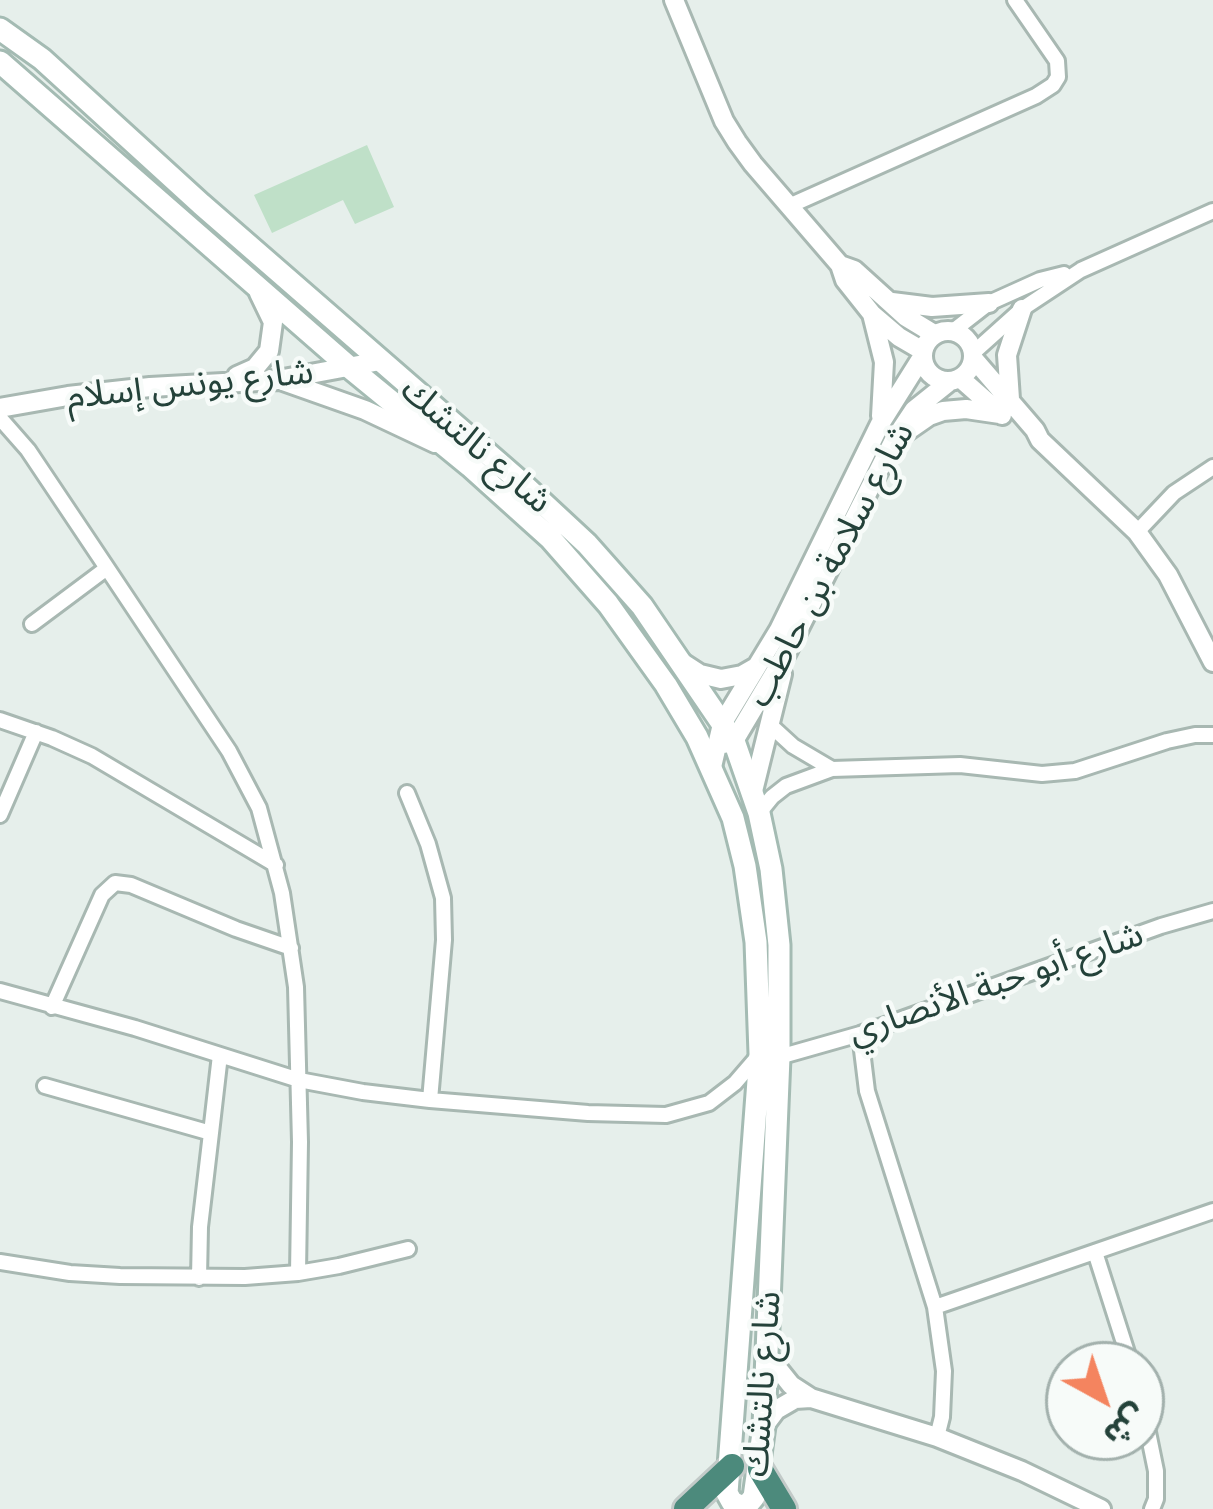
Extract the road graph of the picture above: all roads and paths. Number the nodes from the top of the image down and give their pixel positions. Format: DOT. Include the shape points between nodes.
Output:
graph roads {
  1 [pos="674,0"];
  2 [pos="1015,0"];
  3 [pos="0,29"];
  4 [pos="0,62"];
  5 [pos="789,206"];
  6 [pos="1213,211"];
  7 [pos="1081,270"];
  8 [pos="256,285"];
  9 [pos="988,303"];
  10 [pos="880,308"];
  11 [pos="1022,309"];
  12 [pos="933,343"];
  13 [pos="973,355"];
  14 [pos="380,361"];
  15 [pos="349,367"];
  16 [pos="278,380"];
  17 [pos="955,380"];
  18 [pos="221,381"];
  19 [pos="0,408"];
  20 [pos="1005,409"];
  21 [pos="0,418"];
  22 [pos="880,424"];
  23 [pos="894,440"];
  24 [pos="452,452"];
  25 [pos="1213,466"];
  26 [pos="1137,532"];
  27 [pos="107,568"];
  28 [pos="32,624"];
  29 [pos="787,652"];
  30 [pos="683,662"];
  31 [pos="1213,662"];
  32 [pos="760,664"];
  33 [pos="0,720"];
  34 [pos="769,724"];
  35 [pos="36,732"];
  36 [pos="1213,735"];
  37 [pos="716,743"];
  38 [pos="832,769"];
  39 [pos="407,793"];
  40 [pos="756,802"];
  41 [pos="0,815"];
  42 [pos="276,865"];
  43 [pos="1213,910"];
  44 [pos="291,948"];
  45 [pos="0,991"];
  46 [pos="52,1006"];
  47 [pos="860,1034"];
  48 [pos="220,1055"];
  49 [pos="770,1055"];
  50 [pos="298,1080"];
  51 [pos="45,1086"];
  52 [pos="430,1100"];
  53 [pos="211,1133"];
  54 [pos="1213,1210"];
  55 [pos="408,1250"];
  56 [pos="1095,1252"];
  57 [pos="0,1262"];
  58 [pos="298,1273"];
  59 [pos="199,1278"];
  60 [pos="935,1306"];
  61 [pos="1123,1341"];
  62 [pos="767,1355"];
  63 [pos="812,1398"];
  64 [pos="764,1426"];
  65 [pos="937,1437"];
  66 [pos="1154,1461"];
  67 [pos="731,1466"];
  68 [pos="760,1469"];
  69 [pos="686,1509"];
  70 [pos="784,1509"];
  71 [pos="1101,1509"];
  72 [pos="1152,1509"];
  1 -- 5 [label="street" via="724,121"];
  2 -- 5 [label="street" via="1057,61 1054,85"];
  3 -- 14 [label="main road, شارع نالتشك"];
  4 -- 8 [label="main road, شارع نالتشك"];
  5 -- 10 [label="street"];
  6 -- 7 [label="street, شارع سلامة بن حاطب"];
  7 -- 9 [label="street, شارع سلامة بن حاطب"];
  7 -- 11 [label="street, شارع سلامة بن حاطب"];
  8 -- 15 [label="main road, شارع نالتشك"];
  8 -- 18 [label="street" via="273,322 269,350 256,368"];
  9 -- 10 [label="street"];
  9 -- 12 [label="street, شارع سلامة بن حاطب"];
  10 -- 12 [label="street"];
  10 -- 22 [label="street"];
  11 -- 13 [label="street, شارع سلامة بن حاطب"];
  11 -- 20 [label="street" via="1007,355"];
  12 -- 13 [label="street" via="967,339"];
  12 -- 17 [label="street" via="930,375"];
  12 -- 22 [label="street, شارع سلامة بن حاطب"];
  13 -- 17 [label="street"];
  13 -- 20 [label="street"];
  14 -- 15 [label="street, شارع يونس إسلام"];
  14 -- 30 [label="main road, شارع نالتشك" via="587,544"];
  15 -- 16 [label="street, شارع يونس إسلام"];
  15 -- 24 [label="main road, شارع نالتشك"];
  16 -- 18 [label="street, شارع يونس إسلام"];
  16 -- 24 [label="street"];
  17 -- 20 [label="street"];
  17 -- 23 [label="street, شارع سلامة بن حاطب" via="914,410"];
  18 -- 19 [label="street, شارع يونس إسلام"];
  20 -- 23 [label="street" via="943,411"];
  20 -- 26 [label="street"];
  21 -- 27 [label="street"];
  22 -- 32 [label="street, شارع سلامة بن حاطب"];
  23 -- 29 [label="street, شارع سلامة بن حاطب"];
  24 -- 37 [label="main road, شارع نالتشك" via="583,574"];
  25 -- 26 [label="street"];
  26 -- 31 [label="street"];
  27 -- 28 [label="street"];
  27 -- 42 [label="street" via="229,752 260,808"];
  29 -- 34 [label="street"];
  29 -- 37 [label="street, شارع سلامة بن حاطب"];
  30 -- 32 [label="street" via="721,679"];
  30 -- 37 [label="main road, شارع نالتشك"];
  32 -- 37 [label="street, شارع سلامة بن حاطب"];
  33 -- 35 [label="street"];
  34 -- 38 [label="street"];
  34 -- 40 [label="street"];
  35 -- 41 [label="street"];
  35 -- 42 [label="street"];
  36 -- 38 [label="street" via="1042,774 960,765"];
  37 -- 40 [label="main road, شارع نالتشك"];
  37 -- 49 [label="main road, شارع نالتشك" via="745,866"];
  38 -- 40 [label="street"];
  39 -- 52 [label="street" via="442,898"];
  40 -- 49 [label="main road, شارع نالتشك" via="779,945"];
  42 -- 44 [label="street"];
  43 -- 47 [label="street, شارع أبو حبة الأنصاري"];
  44 -- 46 [label="street" via="115,883"];
  44 -- 50 [label="street"];
  45 -- 46 [label="street"];
  46 -- 48 [label="street"];
  47 -- 49 [label="street, شارع أبو حبة الأنصاري"];
  47 -- 60 [label="street" via="867,1091"];
  48 -- 50 [label="street"];
  48 -- 53 [label="street"];
  49 -- 52 [label="street" via="709,1102 666,1115"];
  49 -- 62 [label="main road, شارع نالتشك"];
  49 -- 67 [label="main road, شارع نالتشك"];
  50 -- 52 [label="street"];
  50 -- 58 [label="street"];
  51 -- 53 [label="street"];
  53 -- 59 [label="street"];
  54 -- 56 [label="street"];
  55 -- 58 [label="street"];
  56 -- 60 [label="street"];
  56 -- 61 [label="street"];
  57 -- 59 [label="street"];
  58 -- 59 [label="street"];
  60 -- 65 [label="street" via="944,1371"];
  62 -- 63 [label="street"];
  62 -- 64 [label="main road, شارع نالتشك"];
  63 -- 64 [label="street" via="776,1409"];
  63 -- 65 [label="street"];
  64 -- 68 [label="main road, شارع نالتشك"];
  65 -- 71 [label="street"];
  66 -- 72 [label="street"];
  67 -- 68 [label="main road, شارع نالتشك" via="727,1493 740,1505 754,1497"];
  67 -- 69 [label="highway"];
  68 -- 70 [label="highway"];
}
